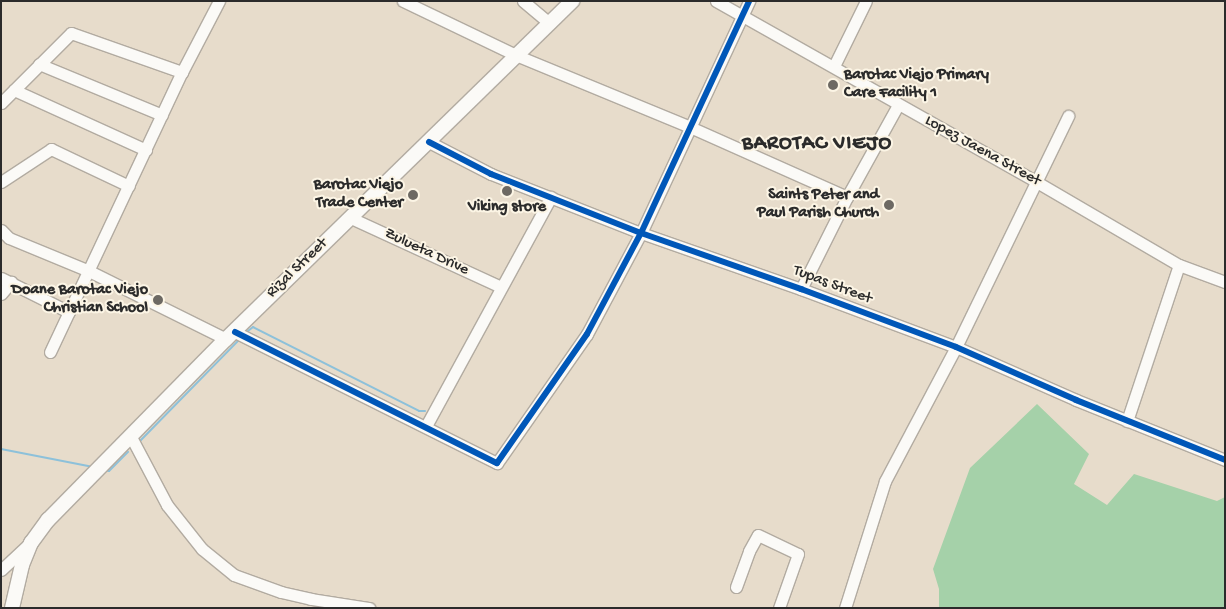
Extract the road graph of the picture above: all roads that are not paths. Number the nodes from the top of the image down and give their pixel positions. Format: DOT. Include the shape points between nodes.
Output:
graph roads {
  1 [pos="219,1"];
  2 [pos="403,1"];
  3 [pos="523,1"];
  4 [pos="572,1"];
  5 [pos="716,1"];
  6 [pos="749,1"];
  7 [pos="866,1"];
  8 [pos="742,15"];
  9 [pos="550,24"];
  10 [pos="518,56"];
  11 [pos="39,64"];
  12 [pos="834,66"];
  13 [pos="182,72"];
  14 [pos="14,90"];
  15 [pos="1,103"];
  16 [pos="898,106"];
  17 [pos="162,115"];
  18 [pos="1068,116"];
  19 [pos="690,127"];
  20 [pos="429,142"];
  21 [pos="146,150"];
  22 [pos="1035,181"];
  23 [pos="1,182"];
  24 [pos="129,186"];
  25 [pos="551,197"];
  26 [pos="846,197"];
  27 [pos="351,218"];
  28 [pos="1,230"];
  29 [pos="641,232"];
  30 [pos="1179,266"];
  31 [pos="89,271"];
  32 [pos="6,280"];
  33 [pos="1225,282"];
  34 [pos="501,287"];
  35 [pos="801,289"];
  36 [pos="1,294"];
  37 [pos="70,312"];
  38 [pos="230,336"];
  39 [pos="956,347"];
  40 [pos="50,352"];
  41 [pos="1127,421"];
  42 [pos="426,426"];
  43 [pos="130,435"];
  44 [pos="1225,460"];
  45 [pos="31,543"];
  46 [pos="1,570"];
  47 [pos="736,587"];
  48 [pos="12,608"];
  49 [pos="369,608"];
  50 [pos="779,608"];
  51 [pos="846,608"];
  1 -- 13 [label="street"];
  2 -- 10 [label="street"];
  3 -- 9 [label="street"];
  4 -- 9 [label="main road, Rizal Street"];
  5 -- 8 [label="street, Lopez Jaena Street"];
  6 -- 8 [label="street"];
  7 -- 12 [label="street"];
  8 -- 12 [label="street, Lopez Jaena Street"];
  8 -- 19 [label="street"];
  9 -- 10 [label="main road, Rizal Street"];
  10 -- 19 [label="street"];
  10 -- 20 [label="main road, Rizal Street"];
  11 -- 13 [label="street" via="70,33"];
  11 -- 14 [label="street"];
  11 -- 17 [label="street"];
  12 -- 16 [label="street, Lopez Jaena Street"];
  13 -- 17 [label="street"];
  14 -- 15 [label="street"];
  14 -- 21 [label="street"];
  16 -- 22 [label="street, Lopez Jaena Street"];
  16 -- 26 [label="street"];
  17 -- 21 [label="street"];
  18 -- 22 [label="street"];
  19 -- 26 [label="street"];
  19 -- 29 [label="street"];
  20 -- 25 [label="street, Tupas Street" via="491,174"];
  20 -- 27 [label="main road, Rizal Street"];
  21 -- 24 [label="street"];
  22 -- 30 [label="street, Lopez Jaena Street"];
  22 -- 39 [label="street"];
  23 -- 24 [label="street" via="51,149"];
  24 -- 31 [label="street"];
  25 -- 29 [label="street, Tupas Street"];
  25 -- 34 [label="street"];
  26 -- 35 [label="street"];
  27 -- 34 [label="street, Zulueta Drive"];
  27 -- 38 [label="main road, Rizal Street"];
  28 -- 31 [label="street" via="9,238"];
  29 -- 35 [label="street, Tupas Street"];
  29 -- 42 [label="street" via="586,334 497,463"];
  30 -- 33 [label="street, Lopez Jaena Street"];
  30 -- 41 [label="street"];
  31 -- 37 [label="street"];
  31 -- 38 [label="street"];
  32 -- 36 [label="street"];
  32 -- 37 [label="street"];
  34 -- 42 [label="street"];
  35 -- 39 [label="street, Tupas Street"];
  37 -- 40 [label="street"];
  38 -- 42 [label="street"];
  38 -- 43 [label="main road, Rizal Street"];
  39 -- 41 [label="street, Tupas Street"];
  39 -- 51 [label="street" via="884,481"];
  41 -- 44 [label="street, Tupas Street"];
  43 -- 45 [label="main road, Rizal Street" via="48,520"];
  43 -- 49 [label="street" via="167,505 202,549 234,575 296,596"];
  45 -- 46 [label="street"];
  45 -- 48 [label="main road, Rizal Street"];
  47 -- 50 [label="street" via="758,535 798,554"];
}
